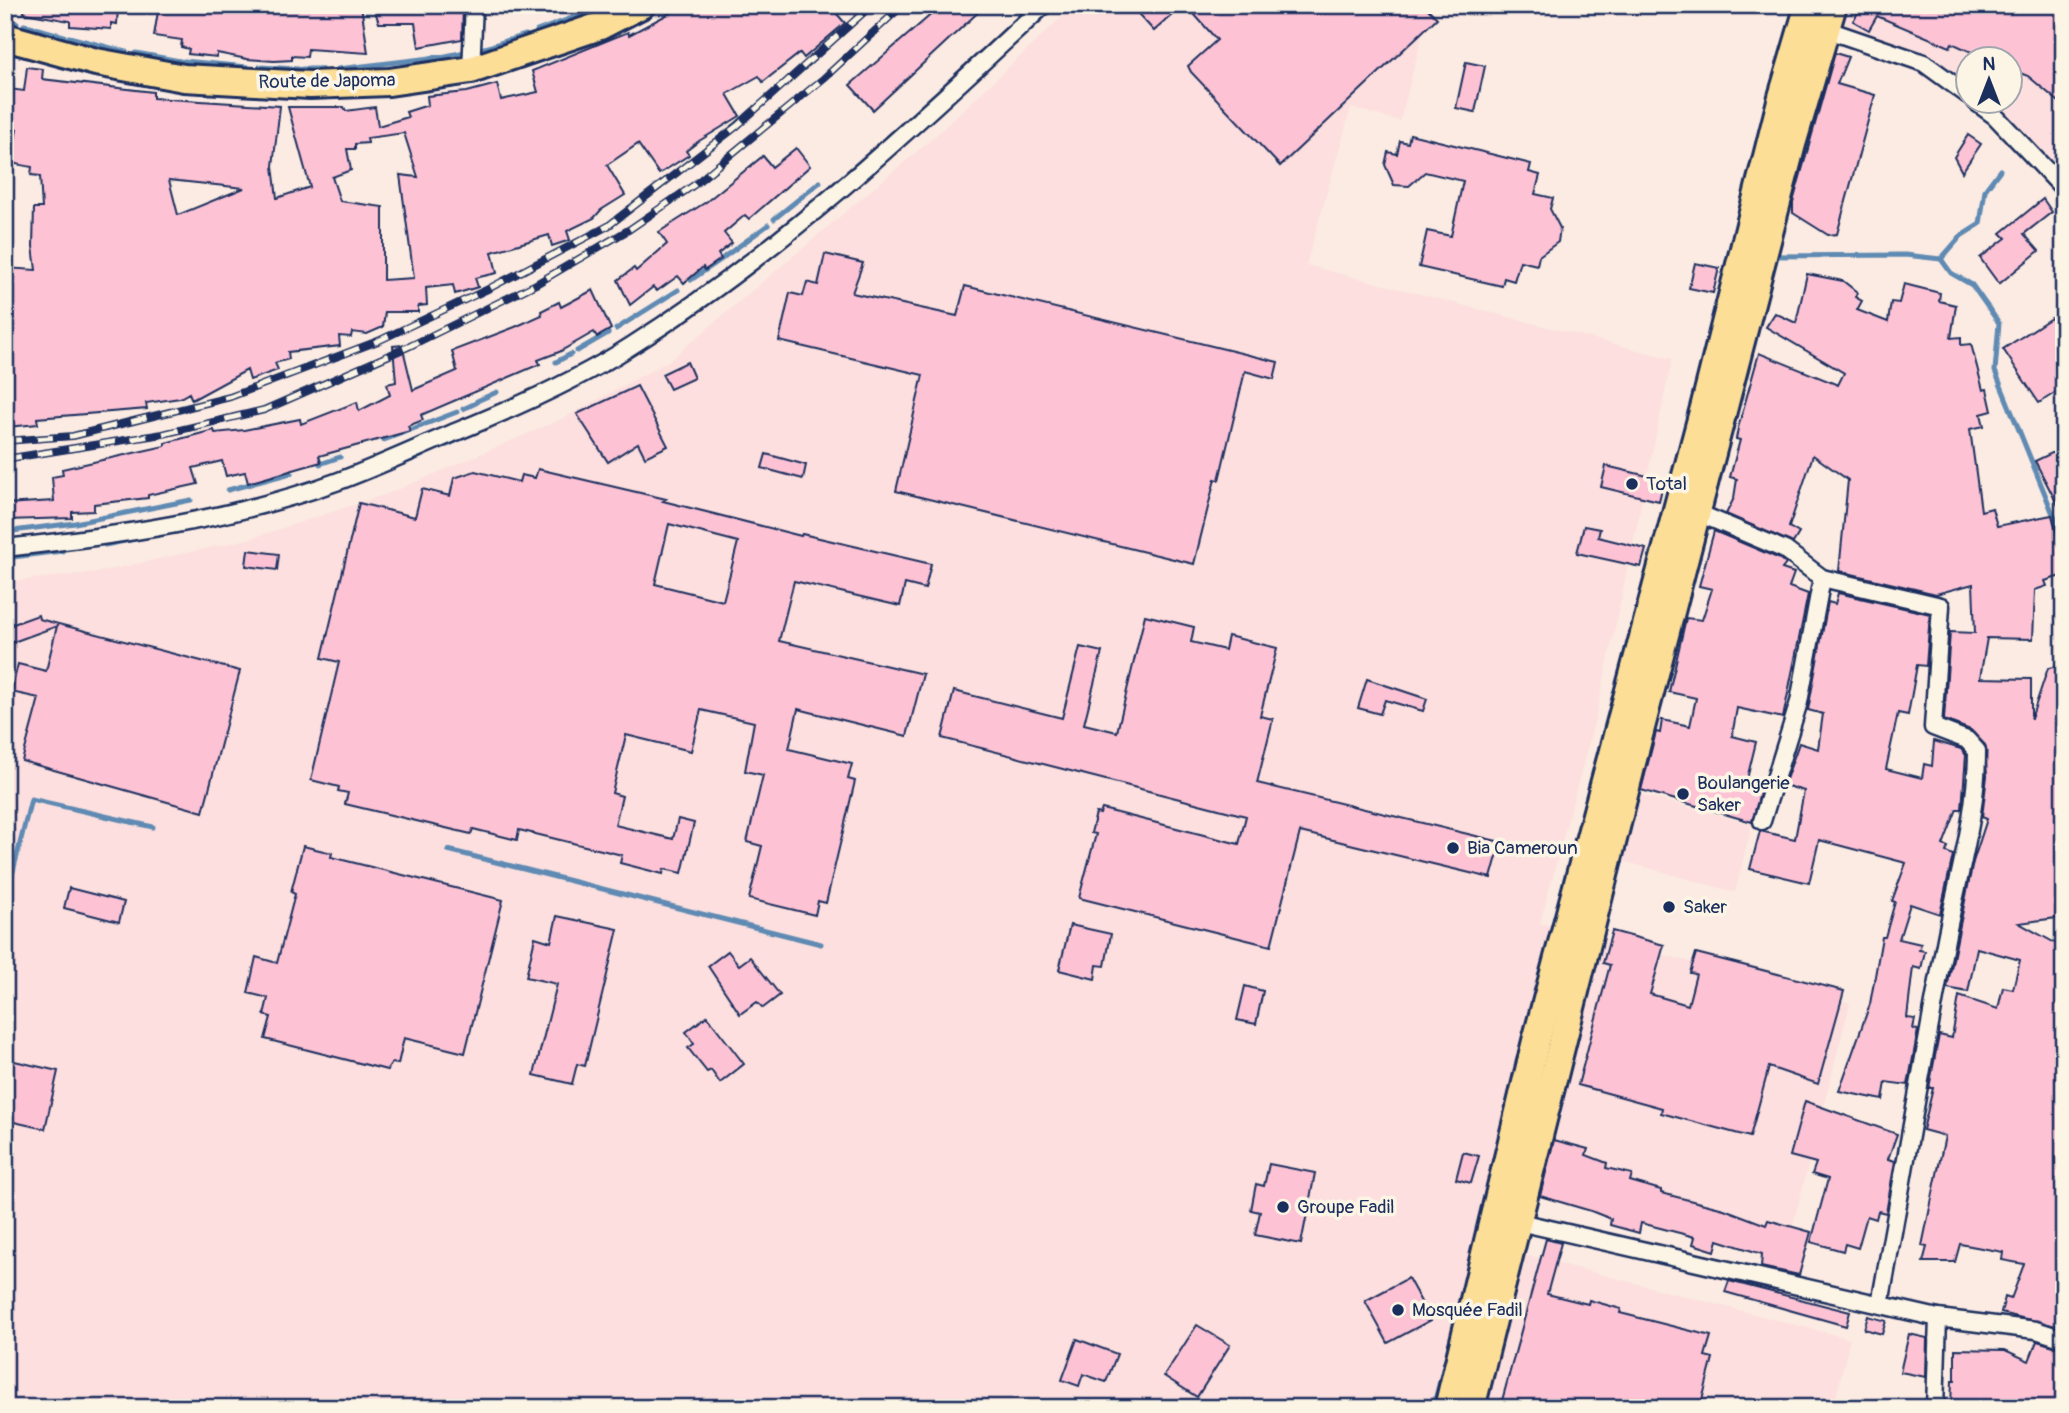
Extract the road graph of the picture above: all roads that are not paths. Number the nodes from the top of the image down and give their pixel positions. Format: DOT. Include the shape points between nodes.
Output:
graph roads {
  1 [pos="474,5"];
  2 [pos="641,5"];
  3 [pos="1044,5"];
  4 [pos="1818,15"];
  5 [pos="5,37"];
  6 [pos="471,70"];
  7 [pos="1954,85"];
  8 [pos="1995,116"];
  9 [pos="2064,189"];
  10 [pos="1687,509"];
  11 [pos="5,548"];
  12 [pos="1822,578"];
  13 [pos="1762,821"];
  14 [pos="1516,1221"];
  15 [pos="1880,1304"];
  16 [pos="1938,1318"];
  17 [pos="2064,1339"];
  18 [pos="1448,1408"];
  19 [pos="1471,1408"];
  20 [pos="1935,1408"];
  1 -- 6 [label="street"];
  2 -- 6 [label="main road, Route de Japoma" via="600,26"];
  3 -- 11 [label="street" via="824,204 728,281 629,348 578,376 334,482 226,514"];
  4 -- 7 [label="street" via="1924,63"];
  4 -- 10 [label="main road"];
  5 -- 6 [label="main road, Route de Japoma" via="96,62 197,79 310,85 390,82"];
  8 -- 9 [label="street"];
  10 -- 12 [label="street" via="1785,550"];
  10 -- 14 [label="main road"];
  10 -- 18 [label="main road" via="1536,1041"];
  12 -- 13 [label="street" via="1799,702"];
  12 -- 15 [label="street" via="1941,606 1933,727 1967,740 1977,751 1970,836 1945,942"];
  14 -- 15 [label="street"];
  14 -- 19 [label="main road"];
  15 -- 16 [label="street"];
  16 -- 17 [label="street" via="2036,1330"];
  16 -- 20 [label="street"];
}
